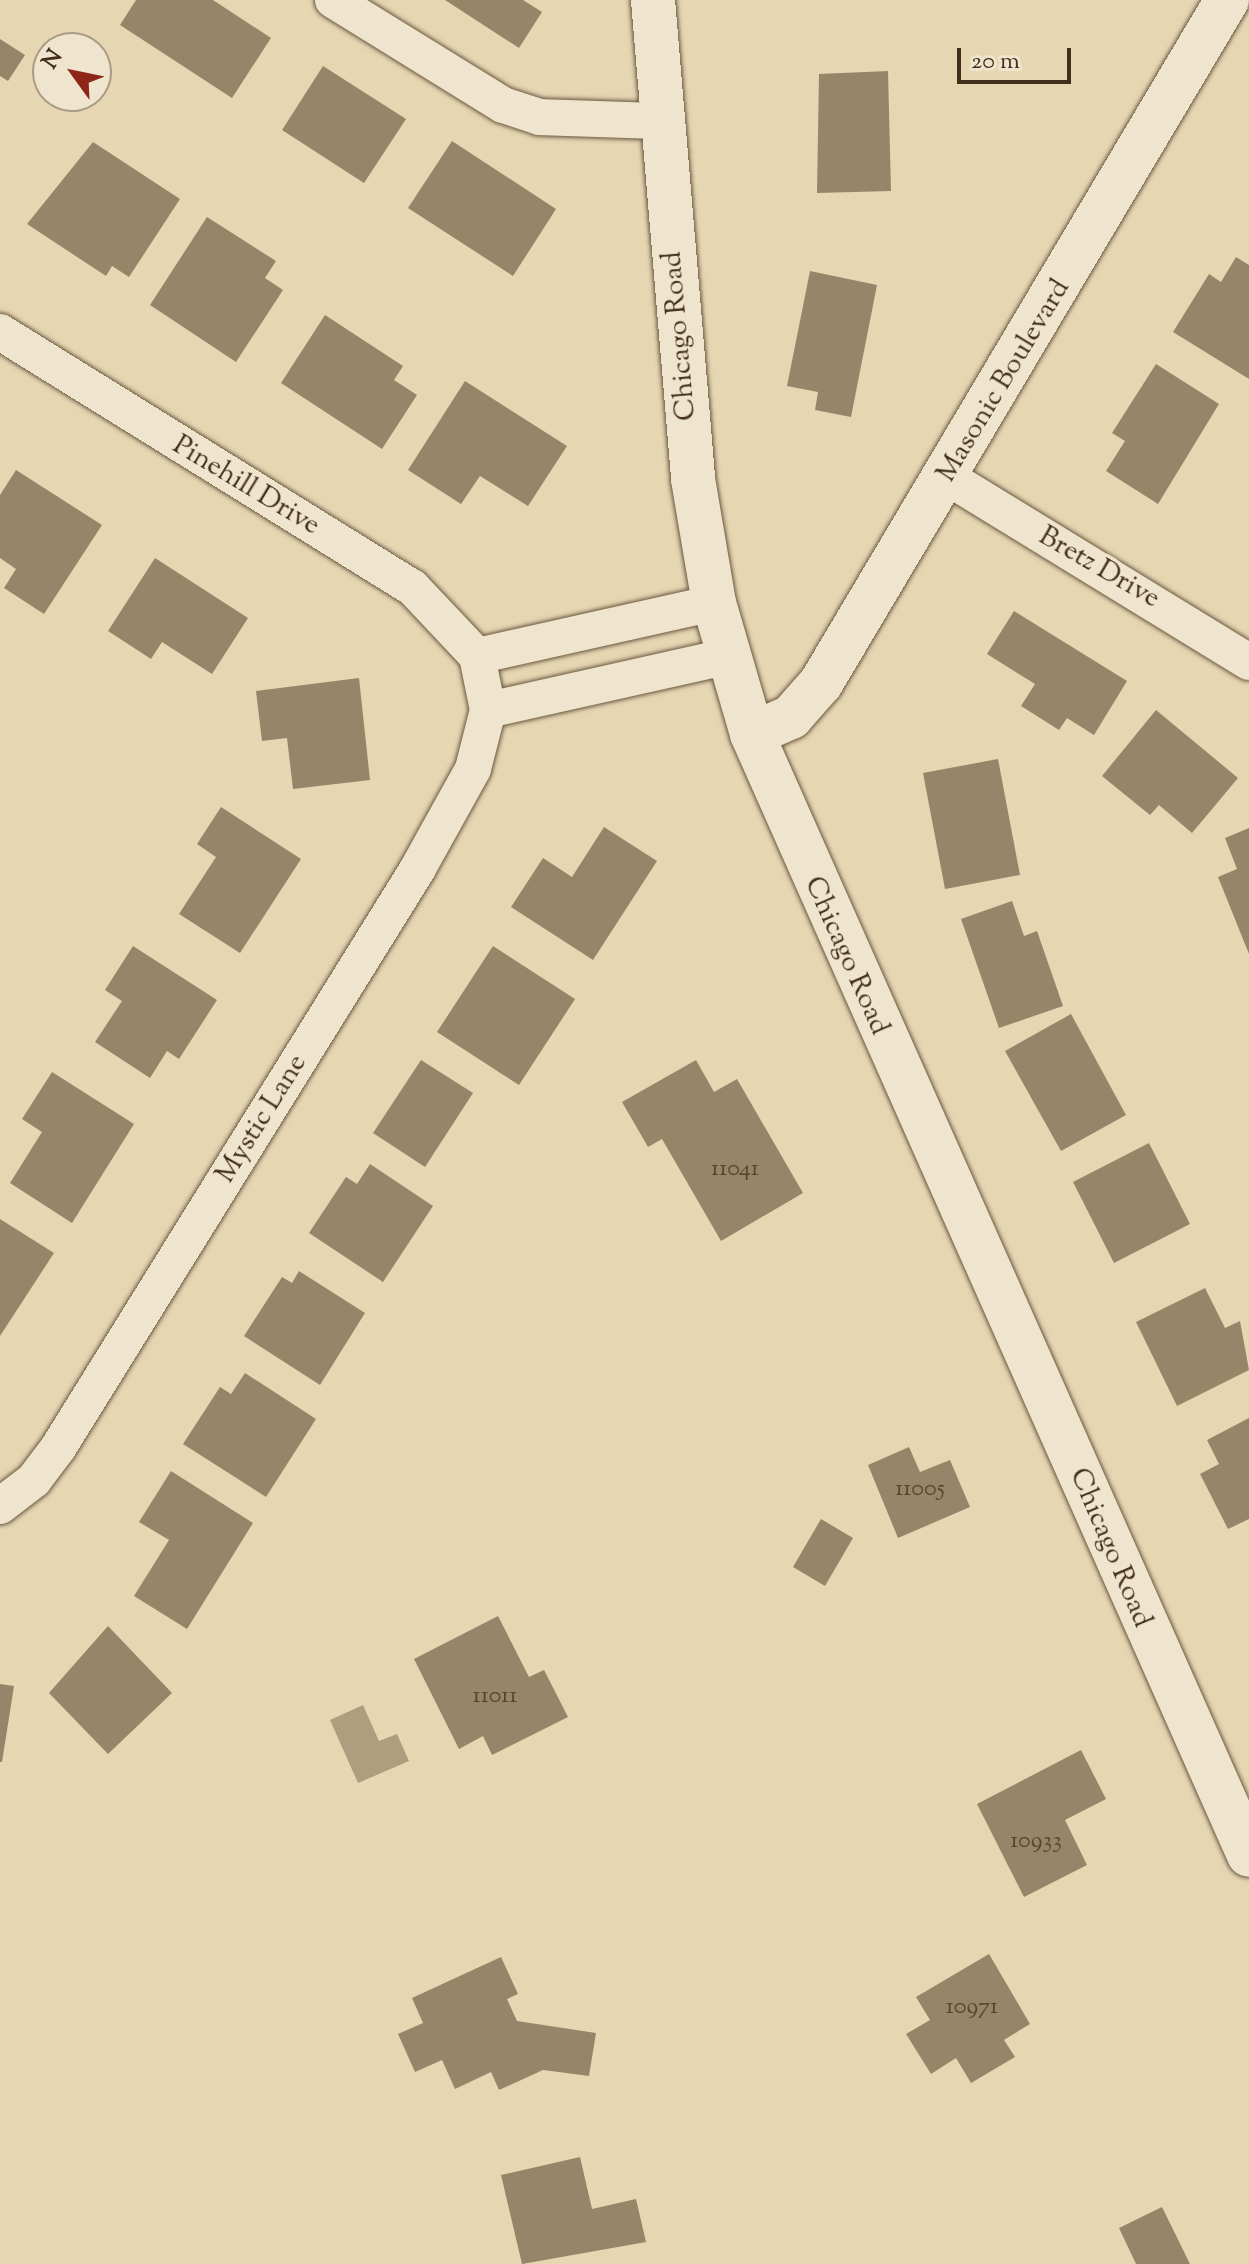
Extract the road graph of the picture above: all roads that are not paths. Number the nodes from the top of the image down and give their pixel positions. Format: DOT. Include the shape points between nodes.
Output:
graph roads {
  1 [pos="333,0"];
  2 [pos="653,0"];
  3 [pos="1227,0"];
  4 [pos="662,121"];
  5 [pos="0,332"];
  6 [pos="947,477"];
  7 [pos="714,603"];
  8 [pos="477,656"];
  9 [pos="729,656"];
  10 [pos="1249,662"];
  11 [pos="488,710"];
  12 [pos="752,734"];
  13 [pos="0,1506"];
  14 [pos="1249,1855"];
  1 -- 4 [label="street" via="503,105 540,117"];
  2 -- 4 [label="street, Chicago Road"];
  3 -- 6 [label="street, Masonic Boulevard"];
  4 -- 7 [label="street, Chicago Road" via="693,479"];
  5 -- 8 [label="street, Pinehill Drive" via="412,587"];
  6 -- 10 [label="street, Bretz Drive"];
  6 -- 12 [label="street, Masonic Boulevard" via="821,683 791,717"];
  7 -- 8 [label="street"];
  7 -- 9 [label="street, Chicago Road"];
  8 -- 11 [label="street"];
  9 -- 11 [label="street"];
  9 -- 12 [label="street, Chicago Road"];
  11 -- 13 [label="street, Mystic Lane" via="467,781 417,870 58,1448 34,1480"];
  12 -- 14 [label="street, Chicago Road"];
}
